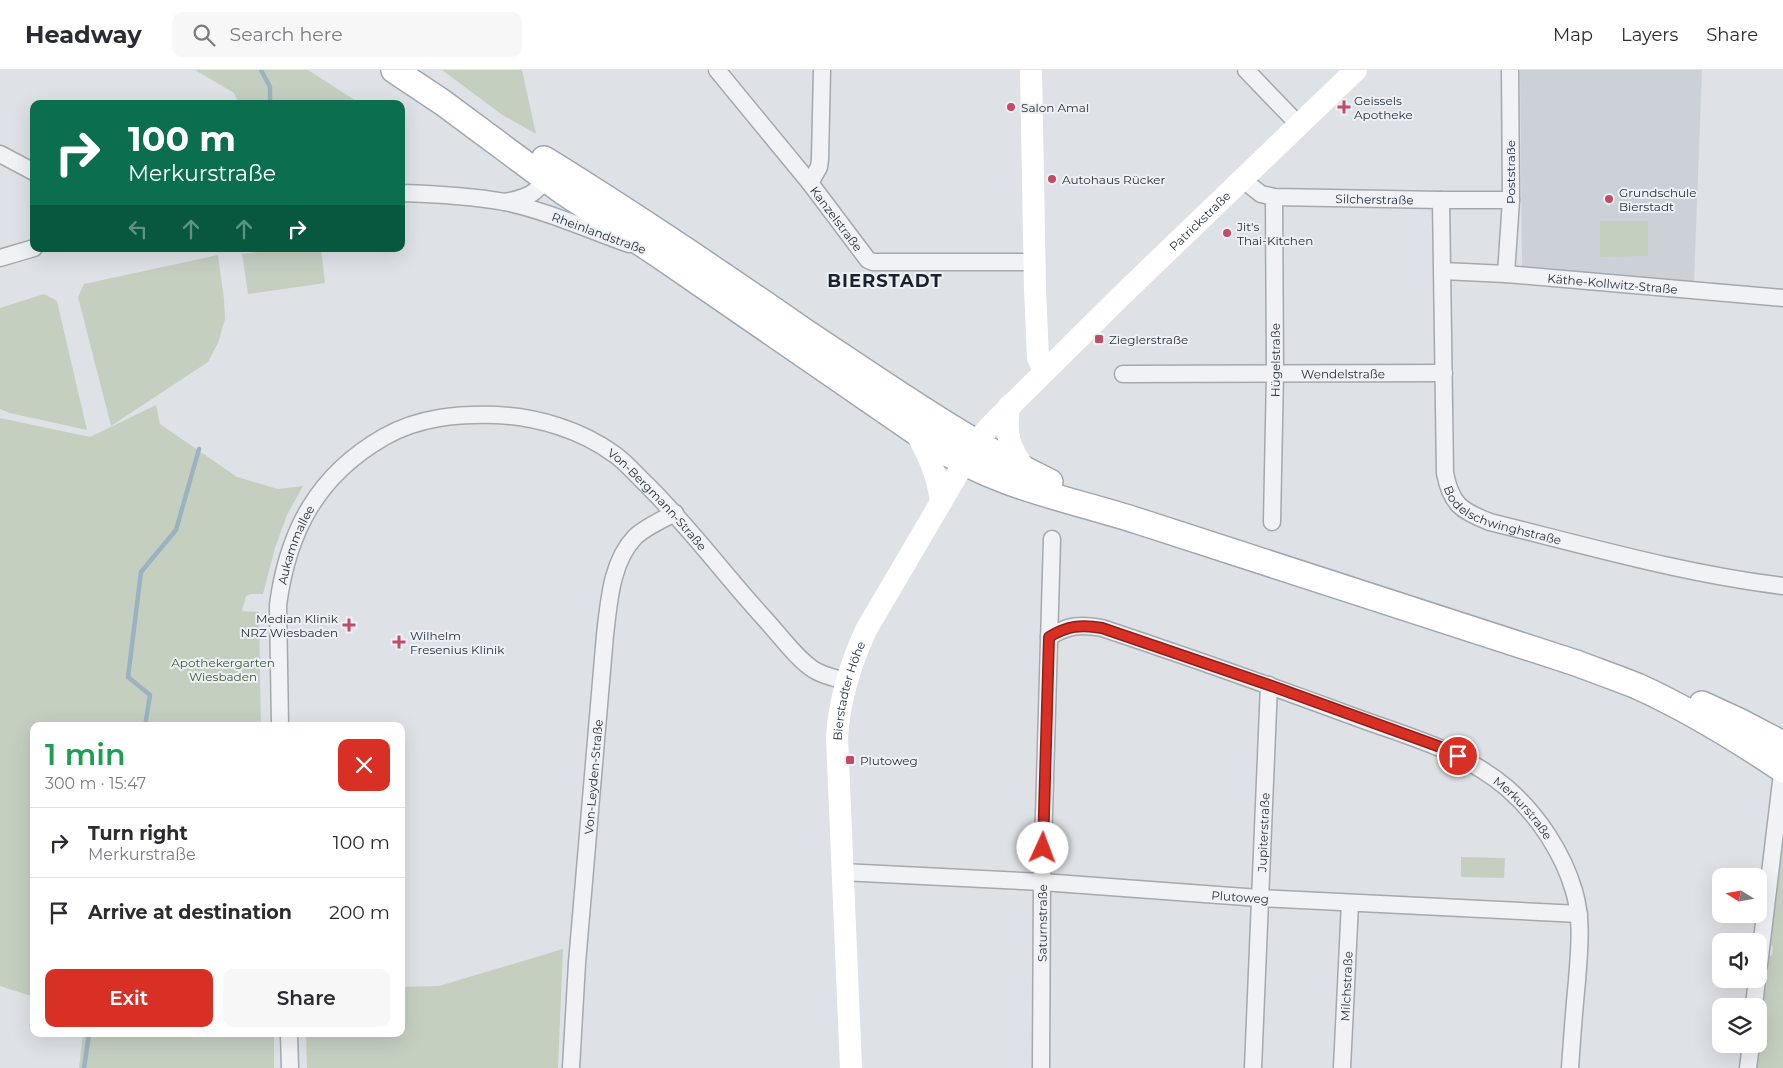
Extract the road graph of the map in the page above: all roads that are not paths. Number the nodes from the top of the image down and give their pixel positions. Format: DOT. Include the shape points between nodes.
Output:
graph roads {
  1 [pos="394,70"];
  2 [pos="717,70"];
  3 [pos="822,70"];
  4 [pos="1031,70"];
  5 [pos="1246,70"];
  6 [pos="1356,70"];
  7 [pos="1510,70"];
  8 [pos="1299,125"];
  9 [pos="0,154"];
  10 [pos="30,170"];
  11 [pos="1242,179"];
  12 [pos="558,181"];
  13 [pos="810,183"];
  14 [pos="405,193"];
  15 [pos="1274,197"];
  16 [pos="1441,200"];
  17 [pos="1511,200"];
  18 [pos="505,202"];
  19 [pos="538,212"];
  20 [pos="30,249"];
  21 [pos="659,255"];
  22 [pos="0,258"];
  23 [pos="1035,262"];
  24 [pos="1443,271"];
  25 [pos="1506,274"];
  26 [pos="1783,298"];
  27 [pos="1044,371"];
  28 [pos="1275,373"];
  29 [pos="1444,373"];
  30 [pos="1122,374"];
  31 [pos="1009,406"];
  32 [pos="420,421"];
  33 [pos="915,431"];
  34 [pos="971,453"];
  35 [pos="1026,471"];
  36 [pos="941,502"];
  37 [pos="675,513"];
  38 [pos="1114,513"];
  39 [pos="1272,522"];
  40 [pos="1052,539"];
  41 [pos="1783,586"];
  42 [pos="1049,637"];
  43 [pos="846,681"];
  44 [pos="1269,685"];
  45 [pos="1637,686"];
  46 [pos="280,722"];
  47 [pos="1783,744"];
  48 [pos="1783,766"];
  49 [pos="1783,770"];
  50 [pos="1779,820"];
  51 [pos="842,872"];
  52 [pos="1042,882"];
  53 [pos="1259,898"];
  54 [pos="1350,903"];
  55 [pos="1579,914"];
  56 [pos="1763,933"];
  57 [pos="288,1037"];
  58 [pos="1749,1053"];
  59 [pos="290,1068"];
  60 [pos="571,1068"];
  61 [pos="851,1068"];
  62 [pos="1041,1068"];
  63 [pos="1253,1068"];
  64 [pos="1342,1068"];
  65 [pos="1570,1068"];
  66 [pos="1748,1068"];
  1 -- 12 [label="main road"];
  2 -- 13 [label="street"];
  3 -- 13 [label="street, Kanzelstraße" via="820,158"];
  4 -- 23 [label="main road"];
  5 -- 8 [label="street"];
  6 -- 8 [label="main road, Patrickstraße"];
  7 -- 17 [label="street, Poststraße"];
  8 -- 11 [label="main road, Patrickstraße"];
  9 -- 10 [label="street"];
  11 -- 15 [label="street, Silcherstraße" via="1261,194"];
  11 -- 27 [label="main road, Patrickstraße"];
  12 -- 18 [label="street, Rheinlandstraße" via="521,199"];
  12 -- 19 [label="street, Rheinlandstraße" via="554,205"];
  12 -- 21 [label="main road"];
  12 -- 34 [label="main road" via="712,268 888,387"];
  13 -- 23 [label="street, Kanzelstraße" via="868,260 873,262"];
  14 -- 18 [label="street, Rheinlandstraße"];
  15 -- 16 [label="street, Silcherstraße"];
  15 -- 28 [label="street, Hügelstraße"];
  16 -- 17 [label="street, Silcherstraße"];
  16 -- 24 [label="street, Bodelschwinghstraße"];
  17 -- 25 [label="street, Poststraße"];
  18 -- 19 [label="street, Rheinlandstraße"];
  19 -- 21 [label="street, Rheinlandstraße"];
  20 -- 22 [label="street"];
  21 -- 33 [label="main road"];
  23 -- 27 [label="main road" via="1038,358"];
  24 -- 25 [label="street, Käthe-Kollwitz-Straße"];
  24 -- 29 [label="street, Bodelschwinghstraße"];
  25 -- 26 [label="street, Käthe-Kollwitz-Straße"];
  27 -- 31 [label="main road, Bierstadter Höhe"];
  28 -- 29 [label="street, Wendelstraße"];
  28 -- 30 [label="street, Wendelstraße"];
  28 -- 39 [label="street, Hügelstraße"];
  29 -- 41 [label="street, Bodelschwinghstraße" via="1445,473 1449,491 1459,506 1470,514 1490,522 1654,562"];
  31 -- 34 [label="main road, Bierstadter Höhe"];
  31 -- 35 [label="main road" via="1009,443"];
  32 -- 37 [label="street, Von-Bergmann-Straße" via="487,415 528,418 552,424 588,438 614,454"];
  32 -- 46 [label="street, Aukammallee" via="371,445 340,469 327,481 300,525 287,561 278,605"];
  33 -- 34 [label="main road" via="942,450"];
  33 -- 36 [label="main road" via="932,465"];
  34 -- 35 [label="main road"];
  34 -- 36 [label="main road, Bierstadter Höhe"];
  34 -- 38 [label="main road" via="990,475"];
  35 -- 38 [label="main road"];
  36 -- 43 [label="main road, Bierstadter Höhe" via="866,630"];
  37 -- 43 [label="street, Von-Bergmann-Straße" via="802,660 817,672"];
  37 -- 60 [label="street, Von-Leyden-Straße" via="636,536 621,557 610,593 577,963"];
  38 -- 45 [label="main road" via="1576,663"];
  40 -- 42 [label="street, Saturnstraße"];
  42 -- 44 [label="street, Merkurstraße" via="1080,625 1102,628"];
  42 -- 52 [label="street, Saturnstraße"];
  43 -- 51 [label="main road, Bierstadter Höhe" via="837,738"];
  44 -- 53 [label="street, Jupiterstraße"];
  44 -- 55 [label="street, Merkurstraße" via="1446,749 1482,769 1508,789 1538,820 1563,862"];
  45 -- 47 [label="main road" via="1703,705"];
  45 -- 49 [label="main road" via="1756,751"];
  48 -- 49 [label="street"];
  49 -- 50 [label="street"];
  50 -- 56 [label="street"];
  51 -- 52 [label="street, Plutoweg"];
  51 -- 61 [label="main road, Bierstadter Höhe"];
  52 -- 53 [label="street, Plutoweg"];
  52 -- 62 [label="street, Saturnstraße"];
  53 -- 54 [label="street, Plutoweg"];
  53 -- 63 [label="street, Jupiterstraße"];
  54 -- 55 [label="street, Plutoweg"];
  54 -- 64 [label="street, Milchstraße"];
  55 -- 65 [label="street, Merkurstraße" via="1580,942"];
  57 -- 59 [label="street"];
  58 -- 66 [label="street"];
}
